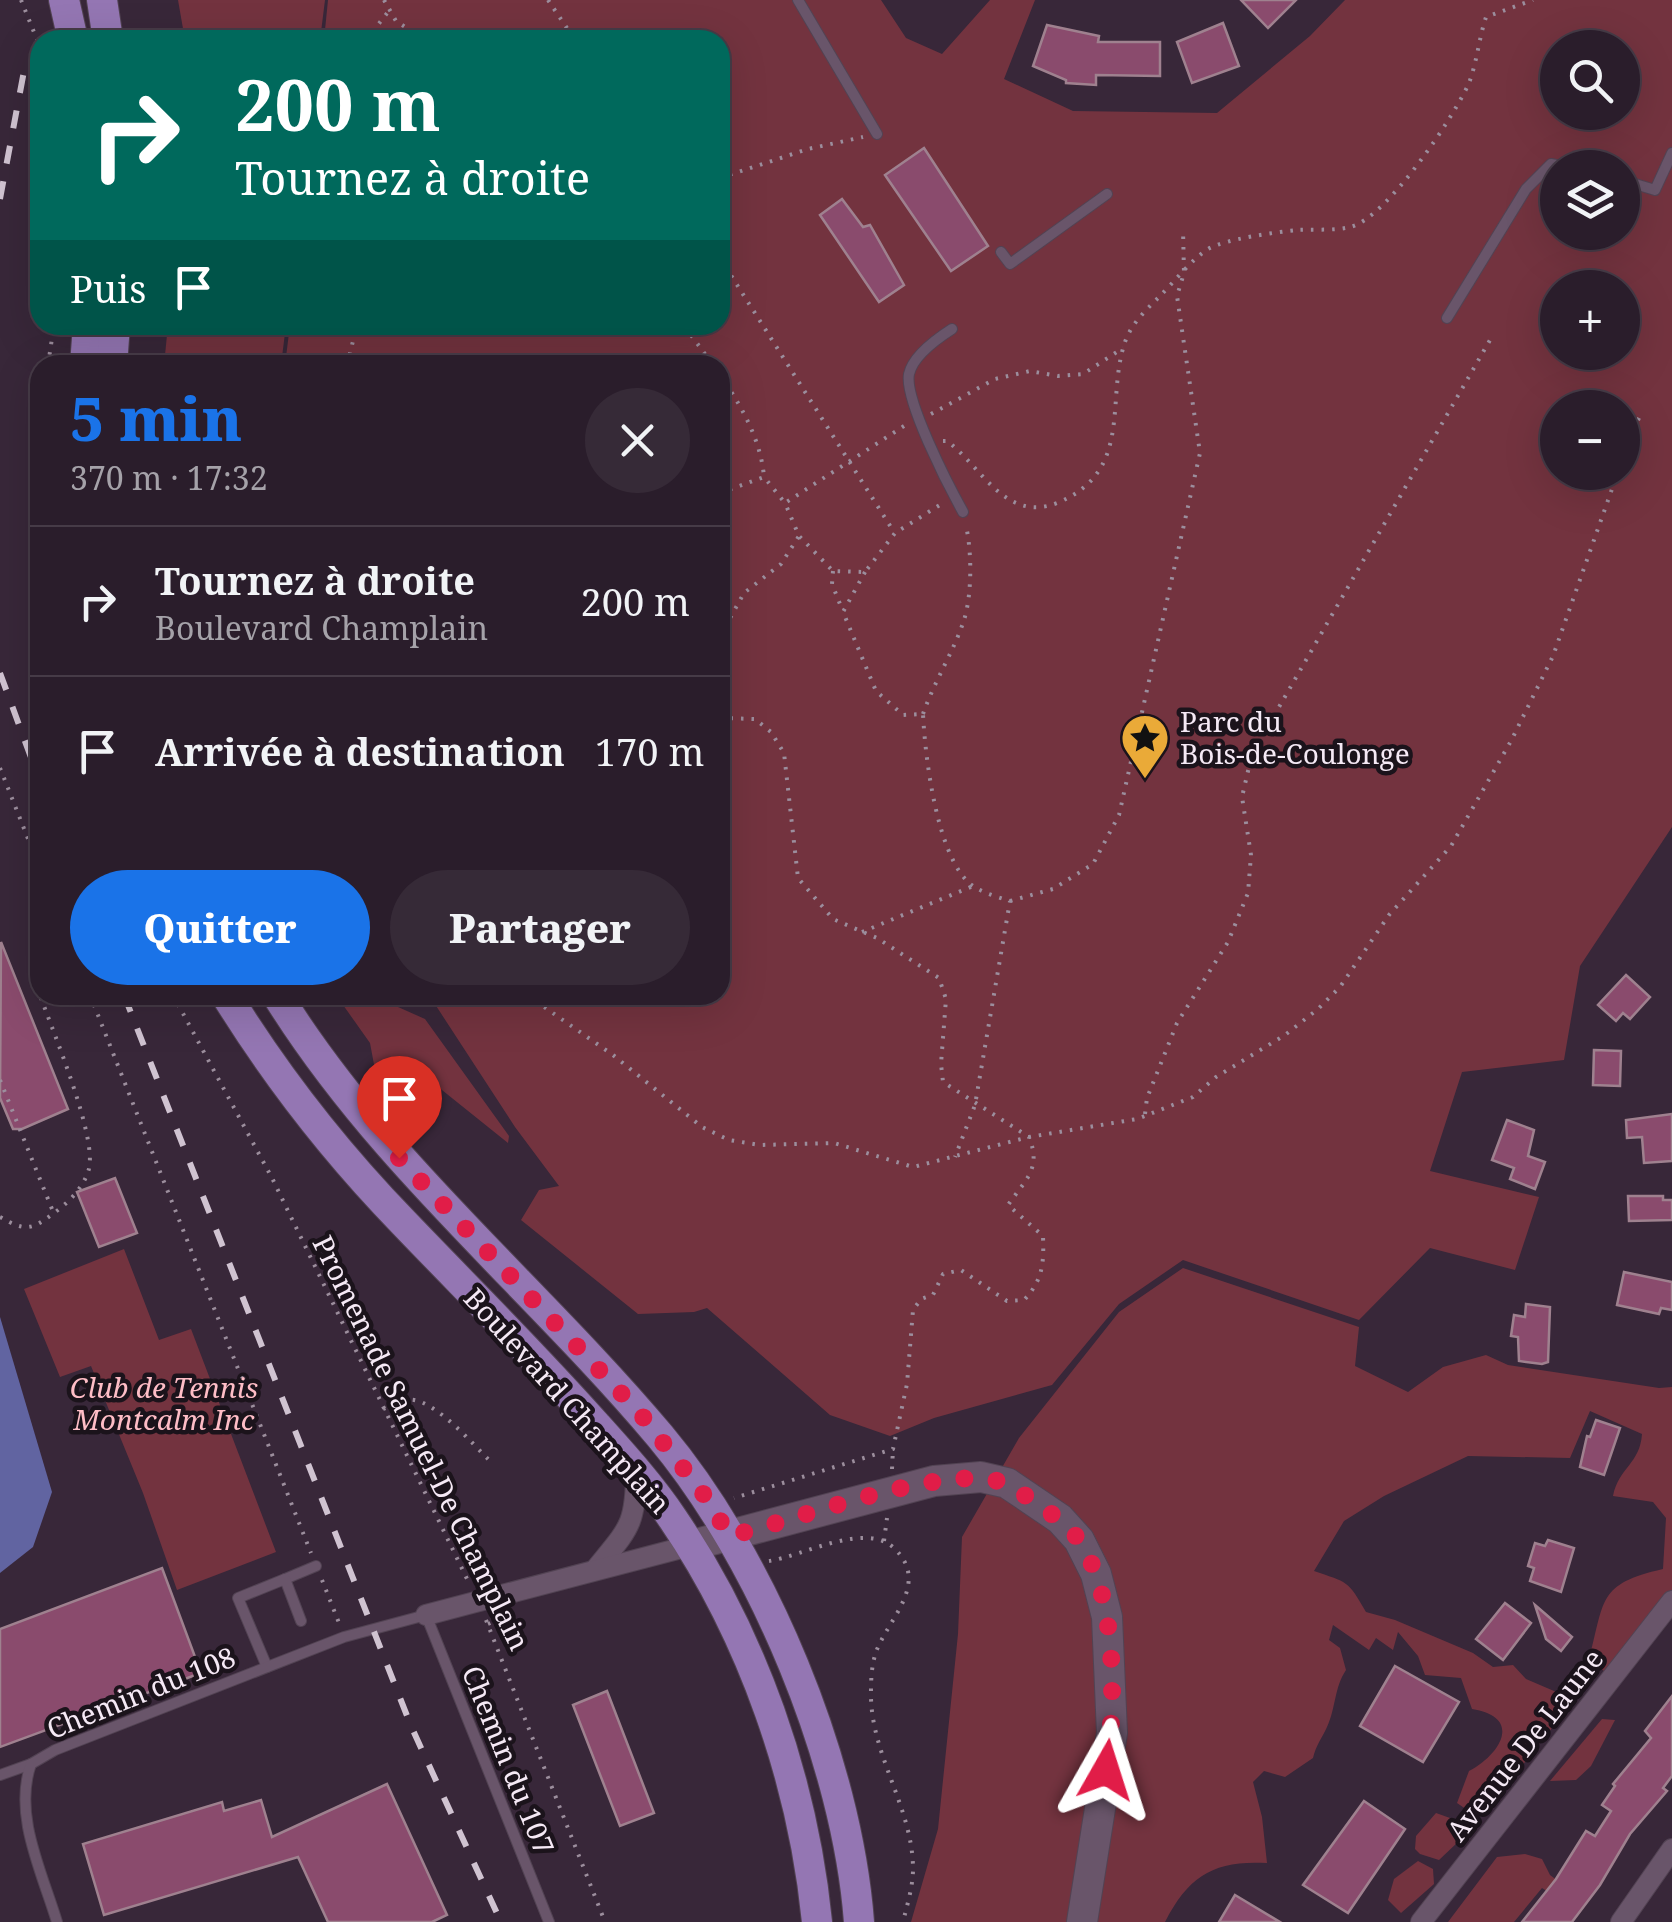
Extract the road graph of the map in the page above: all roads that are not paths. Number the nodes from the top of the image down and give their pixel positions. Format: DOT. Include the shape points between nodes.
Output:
graph roads {
  1 [pos="64,0"];
  2 [pos="102,0"];
  3 [pos="798,0"];
  4 [pos="71,30"];
  5 [pos="106,30"];
  6 [pos="877,134"];
  7 [pos="1672,154"];
  8 [pos="1540,174"];
  9 [pos="1640,185"];
  10 [pos="1106,194"];
  11 [pos="1001,252"];
  12 [pos="1447,318"];
  13 [pos="952,329"];
  14 [pos="962,512"];
  15 [pos="233,1005"];
  16 [pos="283,1005"];
  17 [pos="636,1472"];
  18 [pos="741,1533"];
  19 [pos="690,1546"];
  20 [pos="316,1566"];
  21 [pos="595,1570"];
  22 [pos="285,1579"];
  23 [pos="1672,1601"];
  24 [pos="426,1615"];
  25 [pos="301,1620"];
  26 [pos="267,1667"];
  27 [pos="31,1764"];
  28 [pos="0,1774"];
  29 [pos="1672,1849"];
  30 [pos="57,1922"];
  31 [pos="549,1922"];
  32 [pos="817,1922"];
  33 [pos="859,1922"];
  34 [pos="1082,1922"];
  35 [pos="1421,1922"];
  36 [pos="1621,1922"];
  1 -- 4 [label="main road"];
  2 -- 5 [label="main road"];
  3 -- 6 [label="lane"];
  7 -- 9 [label="lane" via="1655,190"];
  8 -- 12 [label="lane"];
  10 -- 11 [label="lane" via="1010,264"];
  13 -- 14 [label="lane" via="910,369 908,391"];
  15 -- 17 [label="main road, Boulevard Champlain" via="340,1152"];
  16 -- 18 [label="main road, Boulevard Champlain" via="355,1107 639,1412"];
  17 -- 19 [label="main road, Boulevard Champlain"];
  17 -- 21 [label="street" via="636,1510"];
  18 -- 19 [label="street"];
  18 -- 33 [label="main road, Boulevard Champlain" via="830,1773"];
  18 -- 34 [label="street" via="934,1481 980,1477 1007,1483 1079,1540 1107,1617 1112,1733"];
  19 -- 21 [label="street"];
  19 -- 32 [label="main road, Boulevard Champlain" via="782,1744"];
  20 -- 22 [label="lane"];
  21 -- 24 [label="street"];
  22 -- 25 [label="lane"];
  22 -- 26 [label="lane" via="238,1598"];
  23 -- 35 [label="street, Avenue De Laune"];
  24 -- 26 [label="lane, Chemin du 108"];
  24 -- 31 [label="lane, Chemin du 107"];
  26 -- 27 [label="lane, Chemin du 108"];
  27 -- 28 [label="lane"];
  27 -- 30 [label="lane, Chemin du 108" via="23,1786 25,1814"];
  29 -- 36 [label="street"];
}
